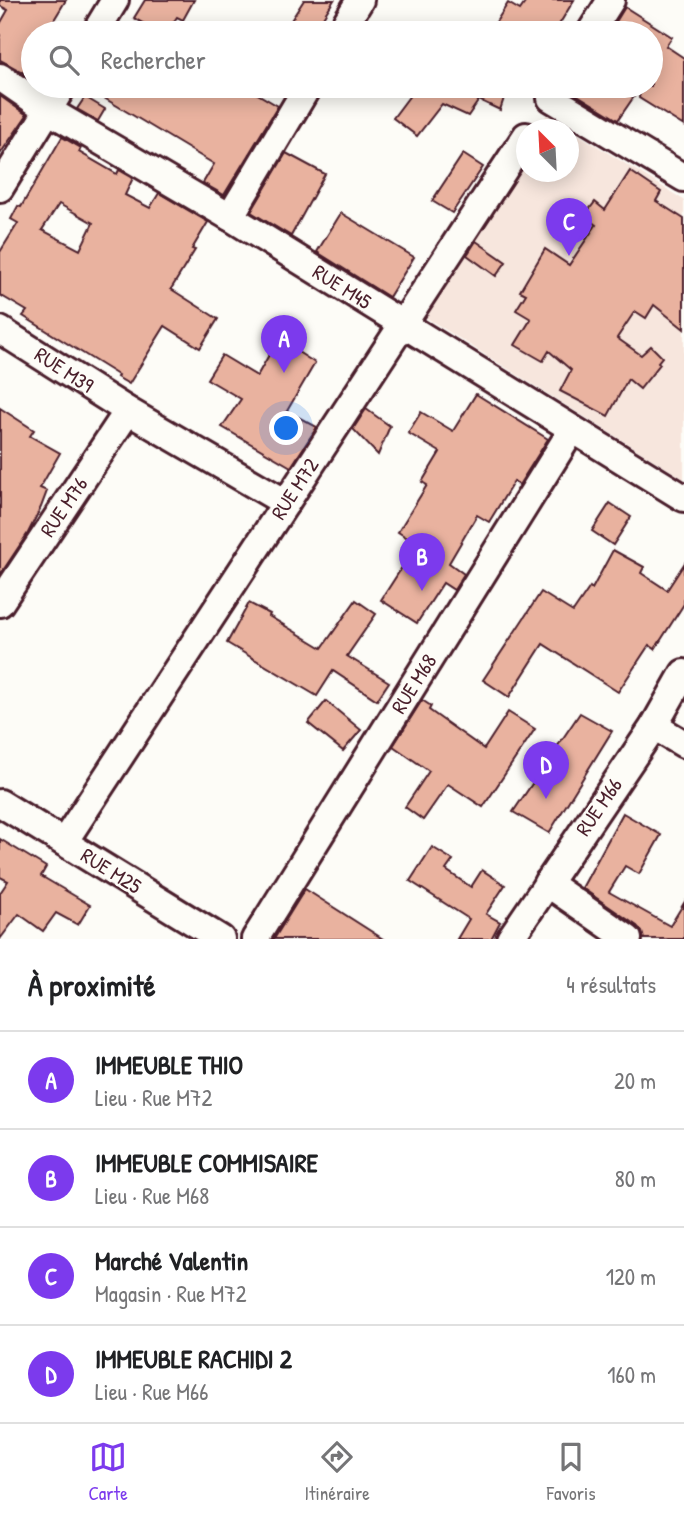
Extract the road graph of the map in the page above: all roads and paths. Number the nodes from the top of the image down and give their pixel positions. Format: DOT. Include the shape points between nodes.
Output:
graph roads {
  1 [pos="116,0"];
  2 [pos="360,0"];
  3 [pos="611,0"];
  4 [pos="103,21"];
  5 [pos="347,21"];
  6 [pos="598,21"];
  7 [pos="0,78"];
  8 [pos="21,92"];
  9 [pos="30,98"];
  10 [pos="56,98"];
  11 [pos="301,98"];
  12 [pos="551,98"];
  13 [pos="564,98"];
  14 [pos="48,110"];
  15 [pos="538,119"];
  16 [pos="516,153"];
  17 [pos="684,178"];
  18 [pos="0,188"];
  19 [pos="230,217"];
  20 [pos="402,326"];
  21 [pos="0,330"];
  22 [pos="128,411"];
  23 [pos="572,430"];
  24 [pos="684,498"];
  25 [pos="286,503"];
  26 [pos="0,603"];
  27 [pos="684,673"];
  28 [pos="654,726"];
  29 [pos="684,744"];
  30 [pos="0,803"];
  31 [pos="64,842"];
  32 [pos="547,883"];
  33 [pos="221,939"];
  34 [pos="255,939"];
  35 [pos="510,939"];
  36 [pos="628,939"];
  1 -- 4 [label="street"];
  2 -- 5 [label="street"];
  3 -- 6 [label="street"];
  7 -- 8 [label="street, RUE M45"];
  9 -- 14 [label="street, RUE M45"];
  10 -- 14 [label="street"];
  11 -- 19 [label="street"];
  12 -- 15 [label="street"];
  13 -- 17 [label="street"];
  14 -- 18 [label="street"];
  14 -- 19 [label="street, RUE M45"];
  16 -- 20 [label="street, RUE M72"];
  19 -- 20 [label="street, RUE M45"];
  20 -- 23 [label="street, RUE M45"];
  20 -- 25 [label="street, RUE M72"];
  21 -- 22 [label="street, RUE M39"];
  22 -- 25 [label="street, RUE M39"];
  22 -- 26 [label="street, RUE M76"];
  23 -- 24 [label="street, RUE M45"];
  23 -- 34 [label="street, RUE M68"];
  25 -- 31 [label="street, RUE M72"];
  27 -- 28 [label="street, RUE M66"];
  28 -- 29 [label="street"];
  28 -- 32 [label="street, RUE M66"];
  30 -- 31 [label="street, RUE M25"];
  31 -- 33 [label="street, RUE M25"];
  32 -- 35 [label="street, RUE M66"];
  32 -- 36 [label="street"];
}
